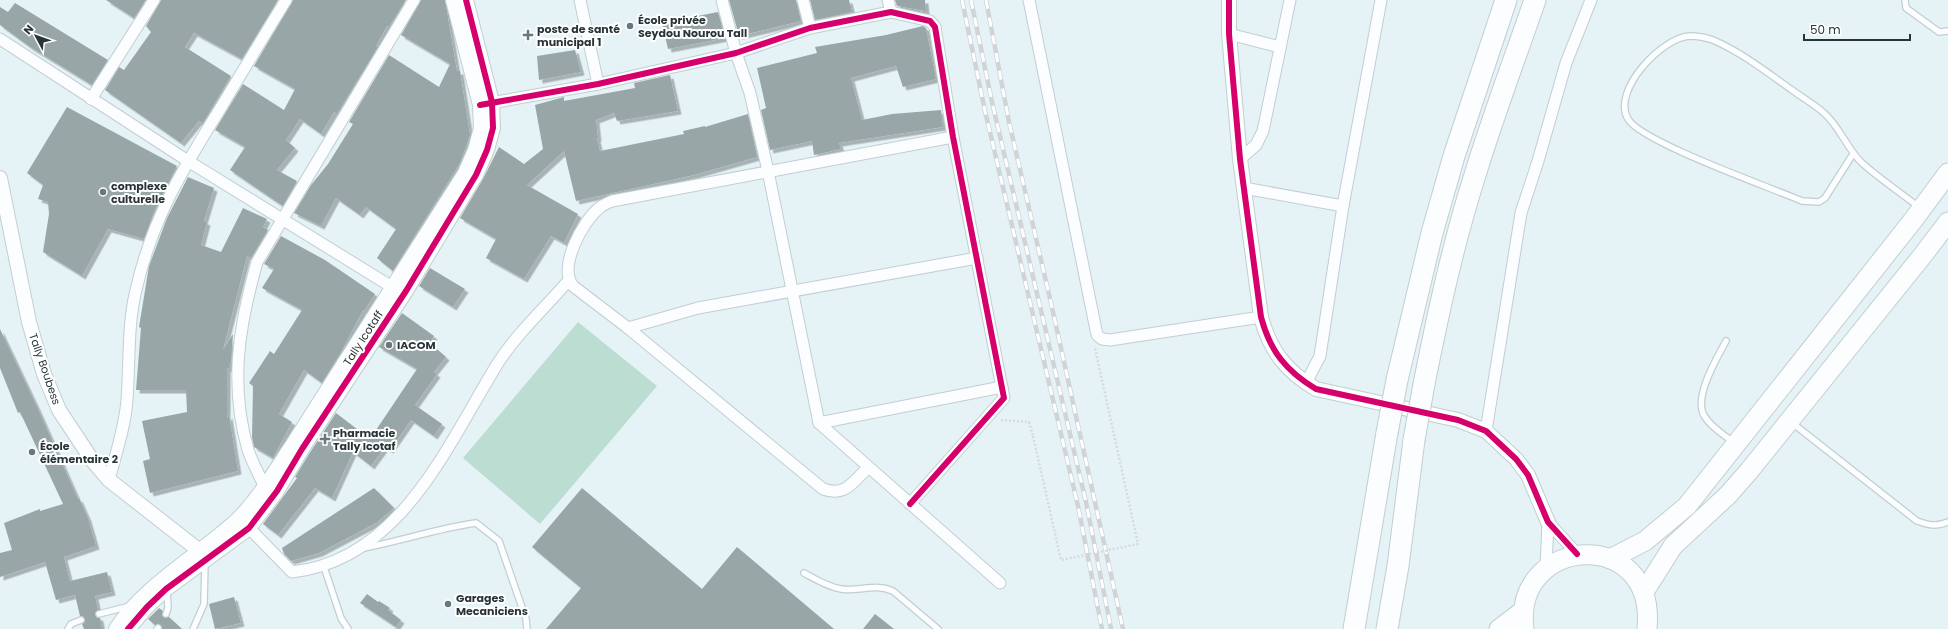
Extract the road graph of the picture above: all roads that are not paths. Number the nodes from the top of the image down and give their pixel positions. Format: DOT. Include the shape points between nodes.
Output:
graph roads {
  1 [pos="154,0"];
  2 [pos="286,0"];
  3 [pos="414,0"];
  4 [pos="453,0"];
  5 [pos="466,0"];
  6 [pos="580,0"];
  7 [pos="722,0"];
  8 [pos="803,0"];
  9 [pos="888,0"];
  10 [pos="1029,0"];
  11 [pos="1229,0"];
  12 [pos="1290,0"];
  13 [pos="1381,0"];
  14 [pos="1506,0"];
  15 [pos="1535,0"];
  16 [pos="1591,0"];
  17 [pos="1905,0"];
  18 [pos="891,12"];
  19 [pos="810,28"];
  20 [pos="1948,31"];
  21 [pos="1229,34"];
  22 [pos="0,39"];
  23 [pos="1280,47"];
  24 [pos="736,53"];
  25 [pos="598,84"];
  26 [pos="91,99"];
  27 [pos="486,104"];
  28 [pos="953,136"];
  29 [pos="1854,154"];
  30 [pos="1240,159"];
  31 [pos="188,161"];
  32 [pos="768,171"];
  33 [pos="1948,173"];
  34 [pos="0,178"];
  35 [pos="1244,188"];
  36 [pos="1343,206"];
  37 [pos="1922,209"];
  38 [pos="282,218"];
  39 [pos="1948,222"];
  40 [pos="977,258"];
  41 [pos="568,280"];
  42 [pos="392,287"];
  43 [pos="792,291"];
  44 [pos="1261,317"];
  45 [pos="628,328"];
  46 [pos="1726,341"];
  47 [pos="1306,383"];
  48 [pos="1002,387"];
  49 [pos="1790,420"];
  50 [pos="819,423"];
  51 [pos="1486,431"];
  52 [pos="1737,444"];
  53 [pos="868,468"];
  54 [pos="110,480"];
  55 [pos="264,486"];
  56 [pos="910,504"];
  57 [pos="1548,522"];
  58 [pos="1948,522"];
  59 [pos="249,528"];
  60 [pos="358,549"];
  61 [pos="1577,554"];
  62 [pos="203,557"];
  63 [pos="1610,559"];
  64 [pos="324,567"];
  65 [pos="1546,568"];
  66 [pos="804,573"];
  67 [pos="1000,583"];
  68 [pos="164,585"];
  69 [pos="1644,592"];
  70 [pos="136,604"];
  71 [pos="99,614"];
  72 [pos="166,614"];
  73 [pos="81,620"];
  74 [pos="1524,620"];
  75 [pos="68,629"];
  76 [pos="116,629"];
  77 [pos="128,629"];
  78 [pos="193,629"];
  79 [pos="348,629"];
  80 [pos="527,629"];
  81 [pos="938,629"];
  82 [pos="1354,629"];
  83 [pos="1387,629"];
  84 [pos="1499,629"];
  85 [pos="1647,629"];
  1 -- 26 [label="street"];
  2 -- 31 [label="street"];
  3 -- 38 [label="street"];
  4 -- 27 [label="street, Tally Icotaff"];
  5 -- 27 [label="street, Tally Icotaff"];
  6 -- 25 [label="street"];
  7 -- 24 [label="street"];
  8 -- 19 [label="street"];
  9 -- 18 [label="street"];
  10 -- 44 [label="street" via="1097,335 1110,340"];
  11 -- 21 [label="street"];
  12 -- 23 [label="street"];
  13 -- 36 [label="street"];
  14 -- 82 [label="highway, bridge" via="1454,156 1432,233 1397,380"];
  15 -- 83 [label="highway, bridge" via="1468,196 1439,310 1414,440"];
  16 -- 51 [label="street" via="1564,69 1521,213"];
  17 -- 20 [label="lane" via="1906,8 1939,32"];
  18 -- 19 [label="street"];
  18 -- 28 [label="street" via="930,21 935,27"];
  19 -- 24 [label="street"];
  21 -- 23 [label="street"];
  21 -- 30 [label="street"];
  22 -- 26 [label="street"];
  23 -- 30 [label="street" via="1263,131 1256,145"];
  24 -- 25 [label="street"];
  24 -- 32 [label="street" via="750,93"];
  25 -- 27 [label="street"];
  26 -- 31 [label="street"];
  27 -- 42 [label="street, Tally Icotaff" via="475,150 465,173"];
  27 -- 59 [label="street, Tally Icotaff" via="493,128 476,175 406,291 277,491"];
  28 -- 32 [label="street"];
  28 -- 40 [label="street"];
  29 -- 29 [label="lane" via="1825,198 1820,202 1802,201 1699,159 1640,130 1628,120 1626,96 1631,82 1640,71 1654,55 1671,42 1689,36 1712,40 1745,58 1825,114"];
  29 -- 37 [label="lane" via="1862,164"];
  30 -- 35 [label="street"];
  31 -- 38 [label="street"];
  31 -- 54 [label="street" via="164,206 147,249 136,287 130,323 127,400 122,434"];
  32 -- 41 [label="street" via="624,198 599,208 577,238 569,259"];
  32 -- 43 [label="street"];
  33 -- 37 [label="highway"];
  34 -- 54 [label="street, Tally Boubess" via="29,322 44,374 59,410 92,460"];
  35 -- 36 [label="street"];
  35 -- 44 [label="street"];
  36 -- 47 [label="street" via="1320,356"];
  37 -- 52 [label="highway"];
  38 -- 42 [label="street"];
  38 -- 55 [label="street" via="257,262 246,301 236,376 240,415 248,451"];
  39 -- 49 [label="highway"];
  40 -- 43 [label="street"];
  40 -- 48 [label="street"];
  41 -- 45 [label="street"];
  41 -- 60 [label="street" via="517,336 431,475 408,507 389,526"];
  42 -- 55 [label="street, Tally Icotaff"];
  43 -- 45 [label="street" via="698,308"];
  43 -- 50 [label="street"];
  44 -- 47 [label="street" via="1273,350 1282,362"];
  45 -- 53 [label="street" via="823,489 842,491"];
  46 -- 52 [label="lane" via="1704,388 1701,402 1704,416"];
  47 -- 51 [label="street" via="1316,389 1458,420"];
  48 -- 50 [label="street"];
  48 -- 56 [label="street" via="1004,398"];
  49 -- 58 [label="lane" via="1917,521 1940,526"];
  49 -- 69 [label="highway" via="1728,495 1673,546"];
  50 -- 53 [label="street"];
  51 -- 57 [label="street" via="1516,459 1528,475"];
  52 -- 63 [label="highway" via="1688,506 1645,541"];
  53 -- 56 [label="street"];
  54 -- 62 [label="street, Tally Boubess"];
  55 -- 62 [label="street, Tally Icotaff"];
  56 -- 67 [label="street"];
  57 -- 61 [label="street"];
  57 -- 65 [label="street"];
  59 -- 62 [label="street, Tally Icotaff"];
  59 -- 64 [label="street" via="292,572"];
  60 -- 64 [label="street"];
  60 -- 80 [label="lane" via="444,528 476,523 499,541 526,619"];
  61 -- 63 [label="highway" via="1594,554"];
  61 -- 65 [label="highway" via="1560,559"];
  62 -- 68 [label="street, Tally Icotaff"];
  62 -- 78 [label="lane" via="204,604"];
  63 -- 69 [label="highway" via="1630,572"];
  64 -- 79 [label="lane" via="341,618"];
  65 -- 74 [label="highway" via="1535,580 1527,595"];
  66 -- 81 [label="lane" via="840,589 884,588 893,591"];
  68 -- 70 [label="street, Tally Icotaff"];
  68 -- 72 [label="lane" via="168,608"];
  68 -- 77 [label="street, Tally Icotaff"];
  69 -- 85 [label="highway" via="1648,612"];
  70 -- 71 [label="lane"];
  70 -- 76 [label="street, Tally Icotaff"];
  73 -- 75 [label="lane" via="71,624"];
  74 -- 84 [label="highway"];
}
